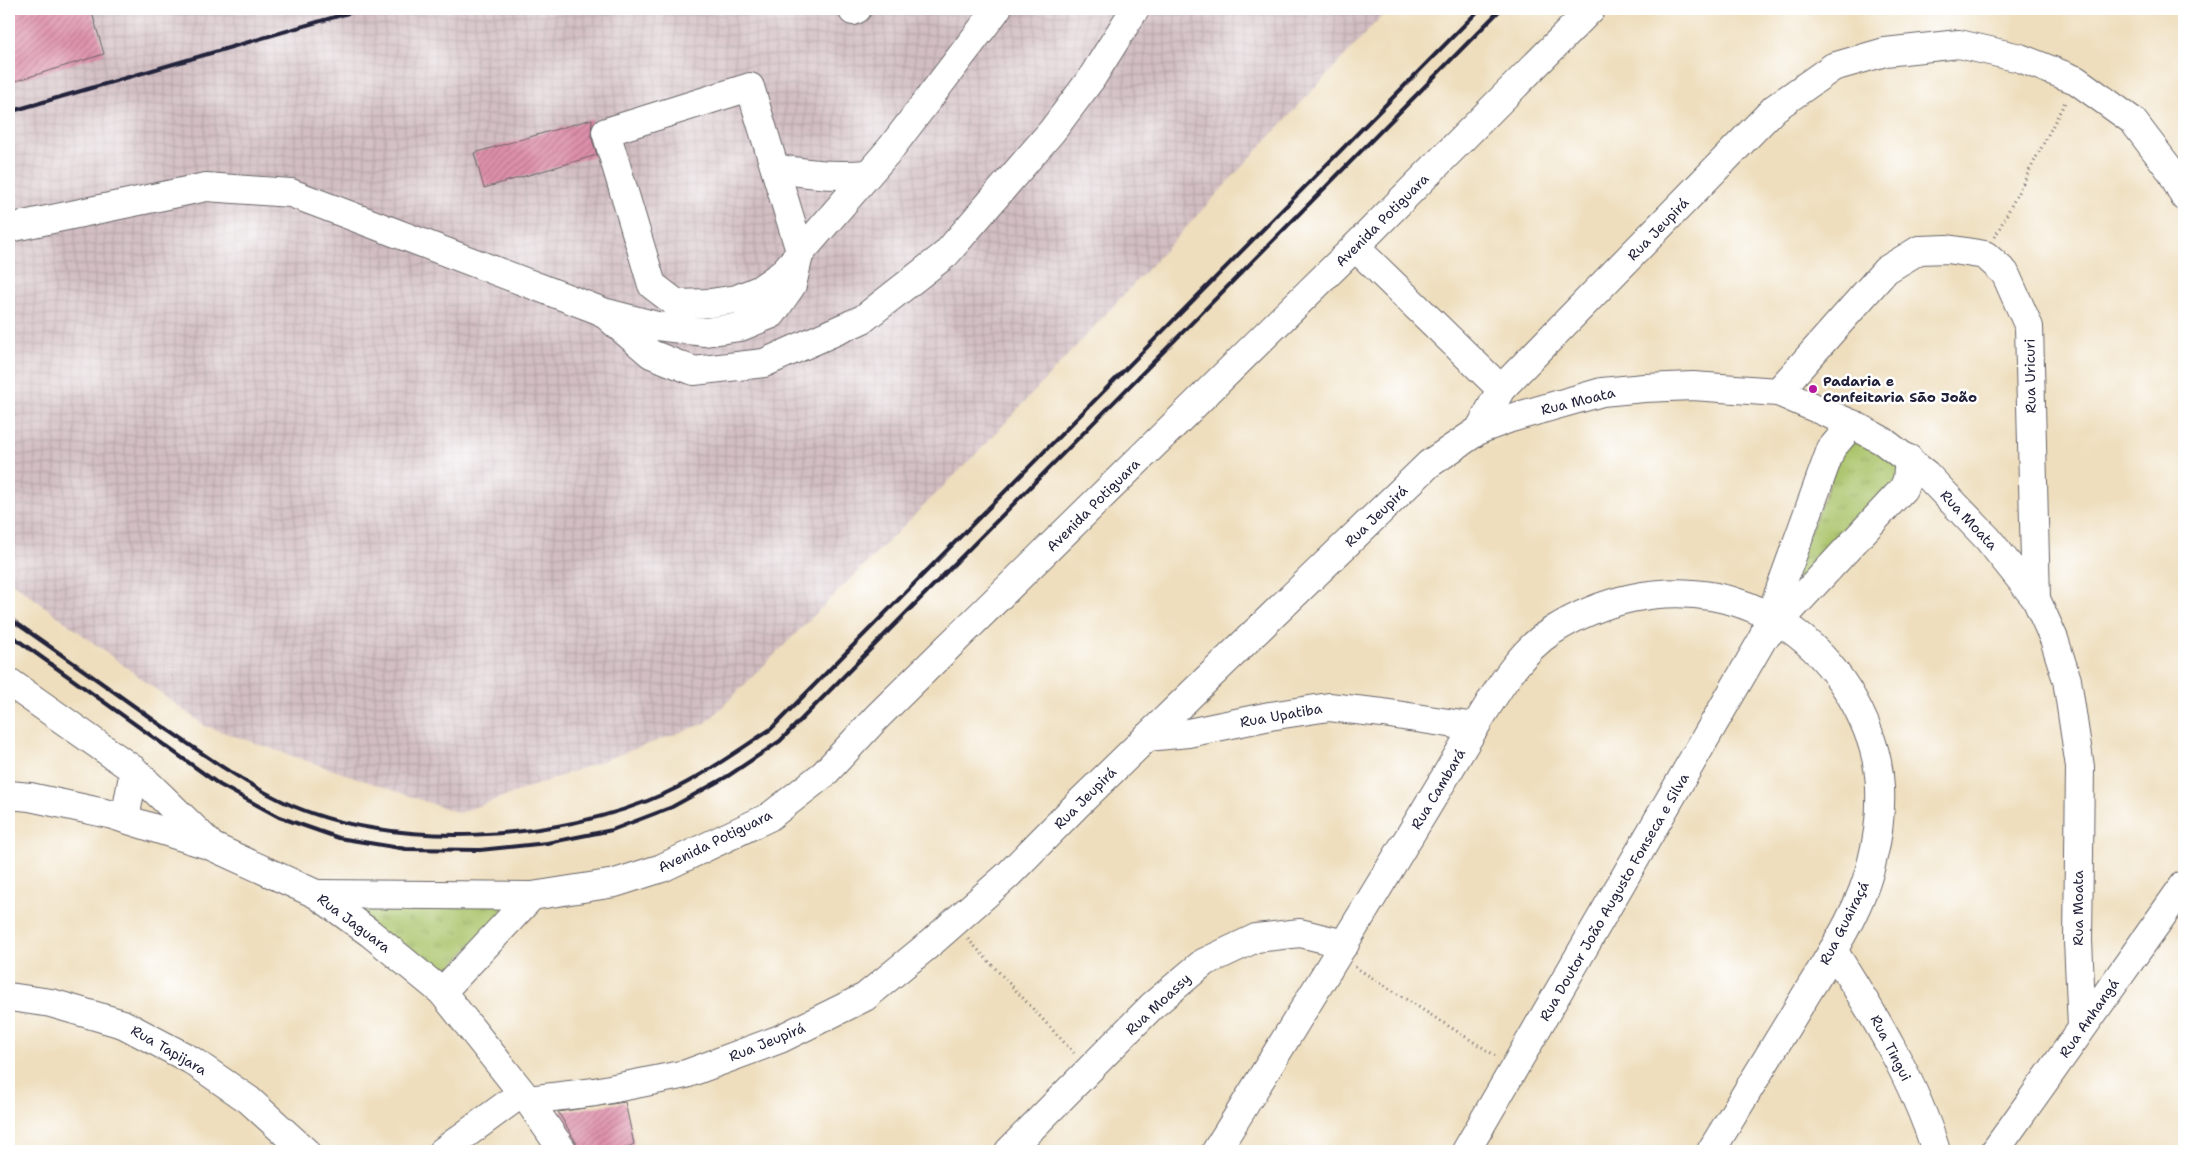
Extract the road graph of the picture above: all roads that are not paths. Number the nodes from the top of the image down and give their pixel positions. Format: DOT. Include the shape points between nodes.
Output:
graph roads {
  1 [pos="997,9"];
  2 [pos="1134,9"];
  3 [pos="1591,9"];
  4 [pos="775,168"];
  5 [pos="868,174"];
  6 [pos="2184,196"];
  7 [pos="9,228"];
  8 [pos="1355,247"];
  9 [pos="800,251"];
  10 [pos="601,311"];
  11 [pos="1501,389"];
  12 [pos="1778,392"];
  13 [pos="1852,424"];
  14 [pos="1479,430"];
  15 [pos="1909,459"];
  16 [pos="2036,599"];
  17 [pos="1776,618"];
  18 [pos="9,682"];
  19 [pos="1475,727"];
  20 [pos="1147,737"];
  21 [pos="134,770"];
  22 [pos="9,795"];
  23 [pos="125,819"];
  24 [pos="211,846"];
  25 [pos="2184,885"];
  26 [pos="316,894"];
  27 [pos="532,896"];
  28 [pos="1341,950"];
  29 [pos="1833,950"];
  30 [pos="442,992"];
  31 [pos="9,997"];
  32 [pos="2082,1026"];
  33 [pos="525,1096"];
  34 [pos="305,1151"];
  35 [pos="443,1151"];
  36 [pos="563,1151"];
  37 [pos="1009,1151"];
  38 [pos="1216,1151"];
  39 [pos="1466,1151"];
  40 [pos="1711,1151"];
  41 [pos="1936,1151"];
  42 [pos="1995,1151"];
  1 -- 5 [label="street"];
  2 -- 10 [label="street" via="1091,79 1057,124 946,254 863,319 764,363 694,371 651,354"];
  3 -- 8 [label="street, Avenida Potiguara"];
  4 -- 5 [label="street" via="804,174"];
  4 -- 9 [label="street"];
  4 -- 9 [label="street" via="750,87 606,132 652,285 677,304 737,299 759,290 782,274"];
  5 -- 9 [label="street"];
  6 -- 11 [label="street, Rua Jeupirá" via="2171,171 2133,121 2076,80 2020,58 1959,44 1885,52 1833,67 1775,108"];
  7 -- 10 [label="street" via="206,187 291,193"];
  8 -- 11 [label="street"];
  8 -- 27 [label="street, Avenida Potiguara" via="877,717 824,774 769,818 662,868 615,883"];
  9 -- 10 [label="street" via="792,285 772,314 740,327 705,332 657,326"];
  11 -- 14 [label="street, Rua Jeupirá"];
  12 -- 13 [label="street, Rua Moata"];
  12 -- 14 [label="street, Rua Moata" via="1693,386 1602,392"];
  12 -- 16 [label="street, Rua Uricuri" via="1886,270 1919,250 1947,249 1985,255 2004,273 2029,327"];
  13 -- 15 [label="street, Rua Moata"];
  13 -- 17 [label="street, Rua Doutor João Augusto Fonseca e Silva" via="1831,449"];
  14 -- 20 [label="street, Rua Jeupirá" via="1429,464"];
  15 -- 16 [label="street, Rua Moata" via="1988,539"];
  15 -- 17 [label="street, Rua Doutor João Augusto Fonseca e Silva" via="1904,489"];
  16 -- 32 [label="street, Rua Moata" via="2054,639 2067,680 2080,767 2078,941"];
  17 -- 19 [label="street, Rua Cambará" via="1724,599 1684,592 1658,593 1596,608 1548,633 1507,674"];
  17 -- 29 [label="street, Rua Guairaçá" via="1816,651 1841,680 1867,728 1878,769 1881,790 1872,865"];
  17 -- 39 [label="street, Rua Doutor João Augusto Fonseca e Silva"];
  18 -- 21 [label="street"];
  19 -- 20 [label="street, Rua Upatiba" via="1329,707 1188,733"];
  19 -- 28 [label="street, Rua Cambará"];
  20 -- 33 [label="street, Rua Jeupirá" via="1008,875 865,997 780,1039 686,1074 594,1092"];
  21 -- 23 [label="street"];
  21 -- 24 [label="street"];
  22 -- 23 [label="street, Rua Jaguara"];
  23 -- 24 [label="street, Rua Jaguara"];
  24 -- 26 [label="street, Rua Jaguara"];
  25 -- 32 [label="street, Rua Anhangá"];
  26 -- 27 [label="street, Avenida Potiguara"];
  26 -- 30 [label="street, Rua Jaguara"];
  27 -- 30 [label="street"];
  28 -- 37 [label="street, Rua Moassy" via="1300,933 1256,938 1203,963 1152,1006"];
  28 -- 38 [label="street, Rua Cambará"];
  29 -- 40 [label="street, Rua Guairaçá"];
  29 -- 41 [label="street, Rua Tingui" via="1883,1028 1925,1117"];
  30 -- 33 [label="street, Rua Jaguara"];
  31 -- 34 [label="street, Rua Tapijara" via="51,1003 123,1024 191,1060 249,1100"];
  32 -- 42 [label="street, Rua Anhangá"];
  33 -- 35 [label="street, Rua Jeupirá"];
  33 -- 36 [label="street, Rua Jaguara"];
}
